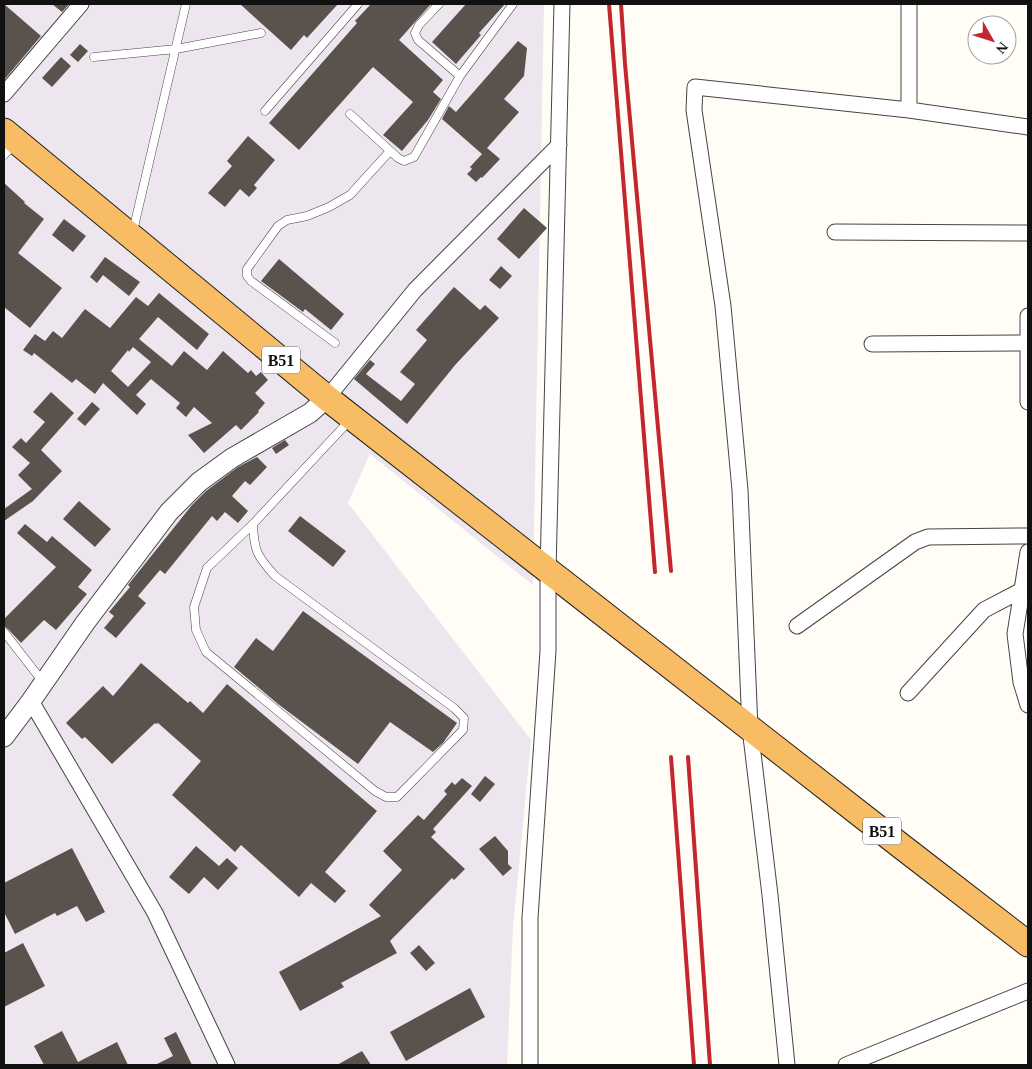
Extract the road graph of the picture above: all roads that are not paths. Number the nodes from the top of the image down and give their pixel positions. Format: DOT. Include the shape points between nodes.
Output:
graph roads {
  1 [pos="81,4"];
  2 [pos="186,4"];
  3 [pos="358,4"];
  4 [pos="439,4"];
  5 [pos="513,4"];
  6 [pos="562,4"];
  7 [pos="909,4"];
  8 [pos="261,33"];
  9 [pos="176,49"];
  10 [pos="94,57"];
  11 [pos="460,76"];
  12 [pos="4,94"];
  13 [pos="909,110"];
  14 [pos="264,111"];
  15 [pos="350,114"];
  16 [pos="1028,128"];
  17 [pos="8,142"];
  18 [pos="559,145"];
  19 [pos="390,151"];
  20 [pos="835,232"];
  21 [pos="1028,233"];
  22 [pos="131,236"];
  23 [pos="1028,316"];
  24 [pos="335,343"];
  25 [pos="1027,343"];
  26 [pos="872,344"];
  27 [pos="327,398"];
  28 [pos="1028,402"];
  29 [pos="352,417"];
  30 [pos="253,524"];
  31 [pos="1028,536"];
  32 [pos="1028,552"];
  33 [pos="548,571"];
  34 [pos="1022,590"];
  35 [pos="797,626"];
  36 [pos="4,632"];
  37 [pos="43,682"];
  38 [pos="908,693"];
  39 [pos="31,701"];
  40 [pos="1028,705"];
  41 [pos="750,728"];
  42 [pos="4,737"];
  43 [pos="1028,944"];
  44 [pos="1028,991"];
  45 [pos="227,1065"];
  46 [pos="530,1065"];
  47 [pos="787,1065"];
  48 [pos="846,1065"];
  1 -- 12 [label="street"];
  2 -- 9 [label="lane"];
  3 -- 14 [label="lane"];
  4 -- 11 [label="lane" via="415,32 418,40"];
  5 -- 11 [label="lane"];
  6 -- 18 [label="street"];
  7 -- 13 [label="street"];
  8 -- 9 [label="lane"];
  9 -- 10 [label="lane"];
  9 -- 22 [label="lane"];
  11 -- 19 [label="lane" via="414,157 404,161"];
  13 -- 16 [label="street"];
  13 -- 41 [label="street" via="695,86 694,110 723,306 740,490"];
  15 -- 19 [label="lane"];
  17 -- 22 [label="highway, B51"];
  18 -- 27 [label="street" via="415,290"];
  18 -- 33 [label="street"];
  19 -- 24 [label="lane" via="350,196 278,226 247,269 251,281"];
  20 -- 21 [label="street"];
  22 -- 27 [label="highway, B51"];
  23 -- 25 [label="street"];
  25 -- 26 [label="street"];
  25 -- 28 [label="street"];
  27 -- 29 [label="highway, B51"];
  27 -- 37 [label="street" via="310,413 232,458 199,482 175,506 84,623"];
  29 -- 30 [label="lane"];
  29 -- 33 [label="highway, B51"];
  30 -- 30 [label="lane" via="253,544 260,560 275,576 464,718 463,730 397,797 386,797 375,791 206,652 196,630 194,607 207,568"];
  31 -- 35 [label="street" via="928,537 915,542"];
  32 -- 34 [label="street"];
  33 -- 41 [label="highway, B51"];
  33 -- 46 [label="street" via="548,650 530,918"];
  34 -- 38 [label="street" via="984,610"];
  34 -- 40 [label="street" via="1015,634 1021,682"];
  36 -- 37 [label="lane"];
  37 -- 39 [label="street"];
  39 -- 42 [label="street"];
  39 -- 45 [label="street" via="155,913"];
  41 -- 43 [label="highway, B51"];
  41 -- 47 [label="street"];
  44 -- 48 [label="street"];
}
